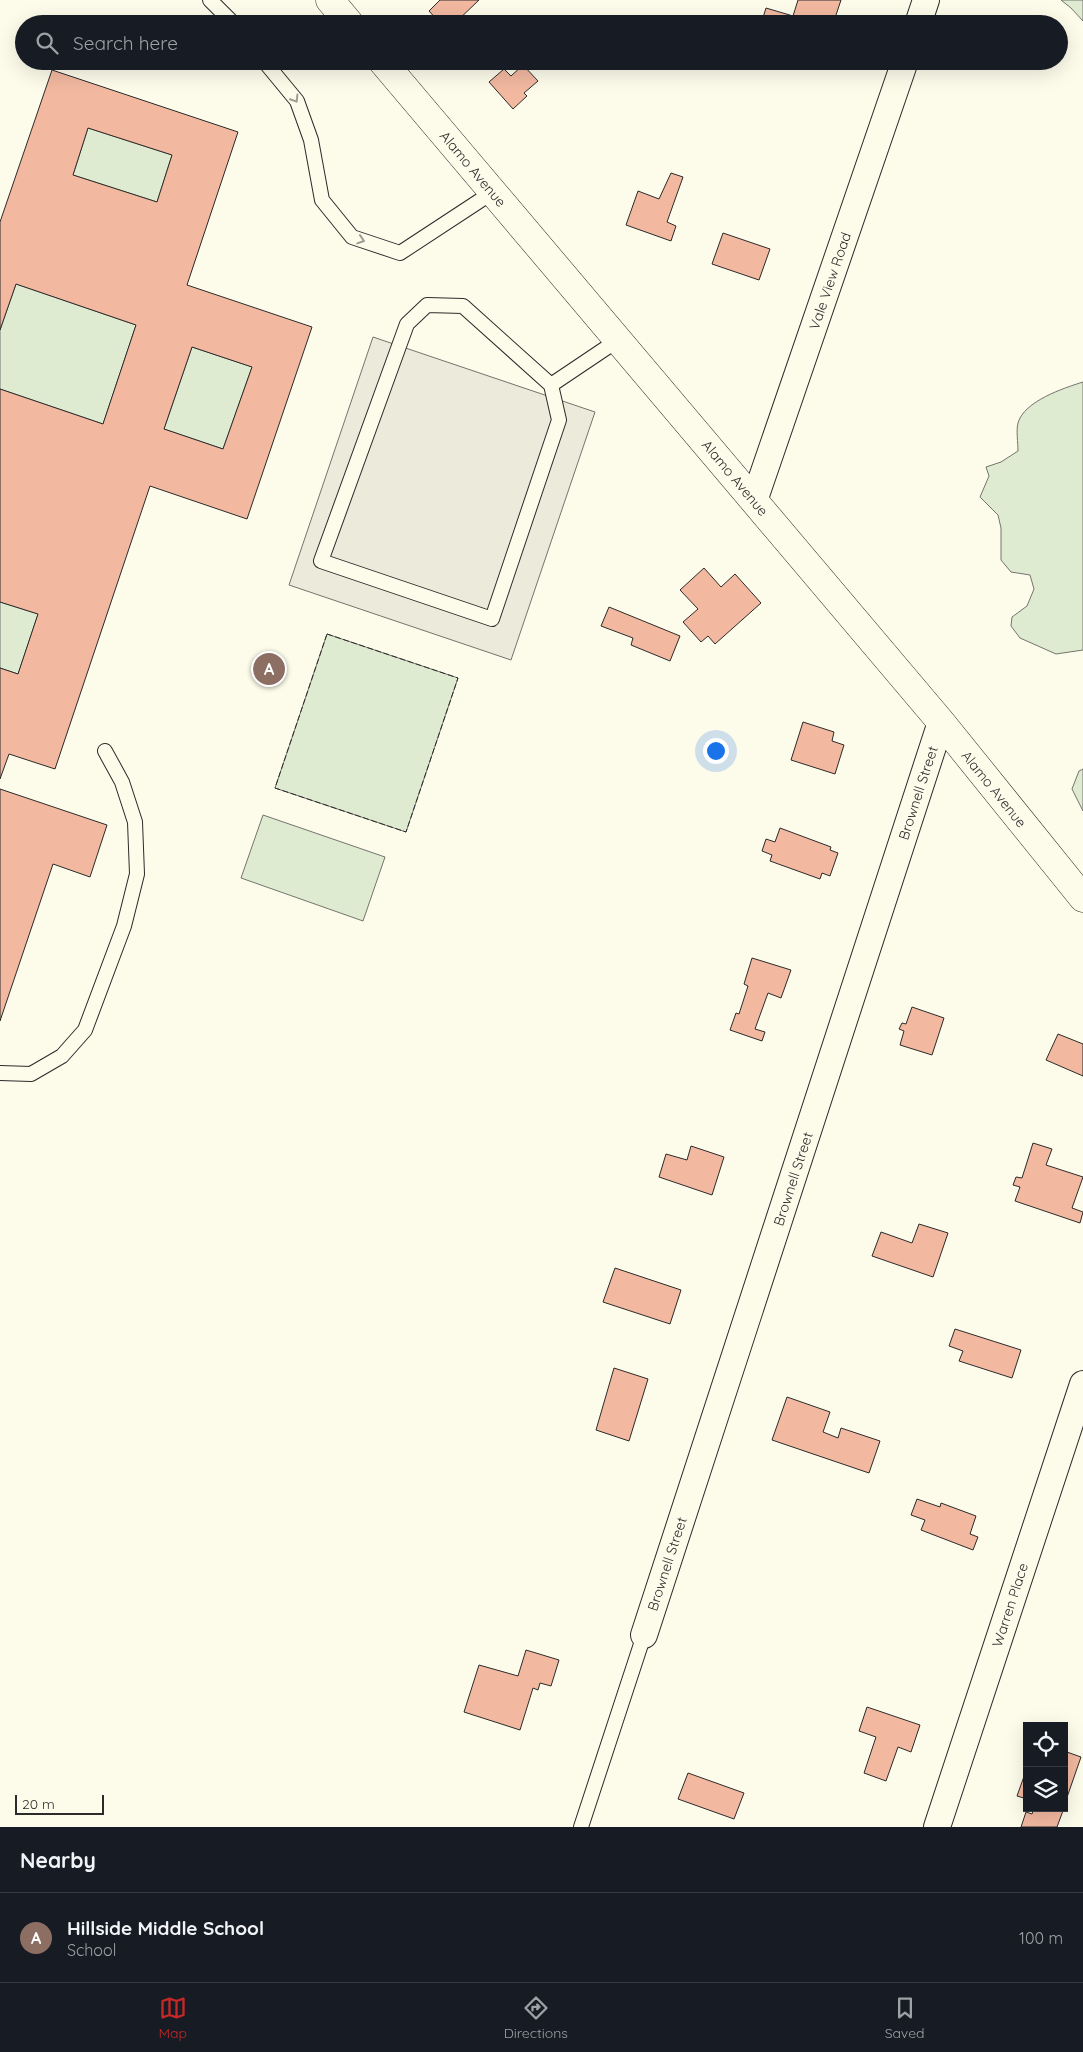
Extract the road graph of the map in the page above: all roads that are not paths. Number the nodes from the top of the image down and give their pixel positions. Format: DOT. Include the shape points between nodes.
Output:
graph roads {
  1 [pos="210,0"];
  2 [pos="330,0"];
  3 [pos="926,0"];
  4 [pos="227,15"];
  5 [pos="342,15"];
  6 [pos="921,15"];
  7 [pos="271,70"];
  8 [pos="390,70"];
  9 [pos="902,70"];
  10 [pos="493,192"];
  11 [pos="618,340"];
  12 [pos="551,385"];
  13 [pos="754,501"];
  14 [pos="941,722"];
  15 [pos="105,751"];
  16 [pos="1083,898"];
  17 [pos="0,1073"];
  18 [pos="1083,1384"];
  19 [pos="644,1635"];
  20 [pos="581,1827"];
  21 [pos="937,1827"];
  1 -- 4 [label="lane"];
  2 -- 5 [label="street"];
  3 -- 6 [label="street"];
  7 -- 10 [label="lane, one-way" via="297,101 310,140 322,200 352,238 400,253"];
  8 -- 10 [label="street, Alamo Avenue"];
  9 -- 13 [label="street, Vale View Road"];
  10 -- 11 [label="street, Alamo Avenue"];
  11 -- 12 [label="lane"];
  11 -- 13 [label="street, Alamo Avenue"];
  12 -- 12 [label="lane" via="559,420 492,620 321,561 407,324 427,305 463,306"];
  13 -- 14 [label="street, Alamo Avenue"];
  14 -- 16 [label="street, Alamo Avenue"];
  14 -- 19 [label="street, Brownell Street"];
  15 -- 17 [label="lane" via="122,782 134,822 137,874 124,926 85,1030 62,1056 31,1074"];
  18 -- 21 [label="street, Warren Place"];
  19 -- 20 [label="lane"];
}
